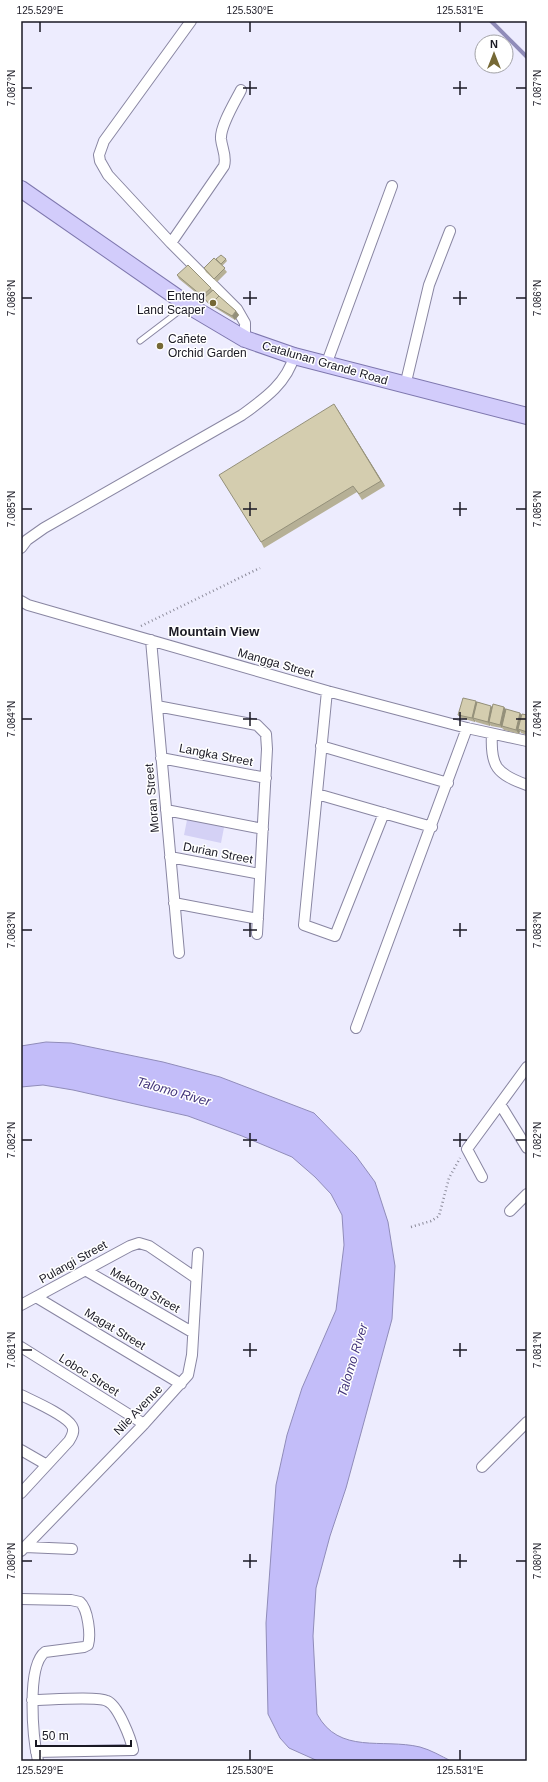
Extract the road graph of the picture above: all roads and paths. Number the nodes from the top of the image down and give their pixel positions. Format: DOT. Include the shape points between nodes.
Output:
graph roads {
  1 [pos="191,21"];
  2 [pos="241,90"];
  3 [pos="392,186"];
  4 [pos="21,189"];
  5 [pos="450,230"];
  6 [pos="171,243"];
  7 [pos="188,305"];
  8 [pos="245,339"];
  9 [pos="140,340"];
  10 [pos="294,356"];
  11 [pos="326,364"];
  12 [pos="405,386"];
  13 [pos="527,416"];
  14 [pos="21,548"];
  15 [pos="260,568"];
  16 [pos="21,602"];
  17 [pos="136,629"];
  18 [pos="151,640"];
  19 [pos="327,691"];
  20 [pos="157,706"];
  21 [pos="467,728"];
  22 [pos="492,734"];
  23 [pos="527,741"];
  24 [pos="321,746"];
  25 [pos="162,758"];
  26 [pos="266,778"];
  27 [pos="448,783"];
  28 [pos="527,785"];
  29 [pos="317,794"];
  30 [pos="166,810"];
  31 [pos="384,813"];
  32 [pos="432,827"];
  33 [pos="263,829"];
  34 [pos="170,857"];
  35 [pos="260,874"];
  36 [pos="174,903"];
  37 [pos="258,919"];
  38 [pos="257,934"];
  39 [pos="179,953"];
  40 [pos="356,1028"];
  41 [pos="527,1066"];
  42 [pos="500,1104"];
  43 [pos="527,1148"];
  44 [pos="467,1149"];
  45 [pos="482,1177"];
  46 [pos="527,1194"];
  47 [pos="510,1211"];
  48 [pos="410,1227"];
  49 [pos="198,1253"];
  50 [pos="85,1270"];
  51 [pos="196,1278"];
  52 [pos="36,1297"];
  53 [pos="21,1305"];
  54 [pos="192,1332"];
  55 [pos="21,1348"];
  56 [pos="181,1384"];
  57 [pos="21,1395"];
  58 [pos="527,1422"];
  59 [pos="144,1424"];
  60 [pos="21,1450"];
  61 [pos="47,1465"];
  62 [pos="482,1466"];
  63 [pos="21,1493"];
  64 [pos="23,1549"];
  65 [pos="72,1549"];
  66 [pos="21,1600"];
  67 [pos="32,1700"];
  68 [pos="37,1756"];
  1 -- 6 [label="street" via="104,141 99,155 108,175"];
  2 -- 6 [label="street" via="222,130 221,138 226,160 224,166"];
  3 -- 11 [label="street"];
  4 -- 7 [label="main road, Catalunan Grande Road"];
  5 -- 12 [label="street" via="430,285"];
  6 -- 8 [label="street" via="237,309 245,323"];
  7 -- 8 [label="main road, Catalunan Grande Road"];
  7 -- 9 [label="lane"];
  8 -- 10 [label="main road, Catalunan Grande Road"];
  10 -- 11 [label="main road, Catalunan Grande Road"];
  10 -- 14 [label="street" via="281,382 263,400 242,415 44,528 27,540"];
  11 -- 12 [label="main road, Catalunan Grande Road"];
  12 -- 13 [label="main road, Catalunan Grande Road"];
  15 -- 17 [label="path"];
  16 -- 18 [label="street, Mangga Street"];
  18 -- 19 [label="street, Mangga Street"];
  18 -- 20 [label="street, Moran Street"];
  19 -- 21 [label="street, Mangga Street"];
  19 -- 24 [label="street"];
  20 -- 25 [label="street, Moran Street"];
  20 -- 26 [label="street" via="257,725 266,734 268,744"];
  21 -- 22 [label="street, Mangga Street"];
  21 -- 27 [label="street"];
  22 -- 23 [label="street, Mangga Street"];
  22 -- 28 [label="street" via="494,765 514,780"];
  24 -- 27 [label="street"];
  24 -- 29 [label="street"];
  25 -- 26 [label="street, Langka Street"];
  25 -- 30 [label="street, Moran Street"];
  26 -- 33 [label="street"];
  27 -- 32 [label="street"];
  29 -- 31 [label="street"];
  29 -- 31 [label="street" via="304,925 335,936"];
  30 -- 33 [label="street"];
  30 -- 34 [label="street, Moran Street"];
  31 -- 32 [label="street"];
  32 -- 40 [label="street"];
  33 -- 35 [label="street"];
  34 -- 35 [label="street, Durian Street"];
  34 -- 36 [label="street, Moran Street"];
  35 -- 37 [label="street"];
  36 -- 37 [label="street"];
  36 -- 39 [label="street, Moran Street"];
  37 -- 38 [label="street"];
  41 -- 42 [label="street"];
  42 -- 43 [label="street"];
  42 -- 44 [label="street"];
  44 -- 45 [label="street"];
  44 -- 48 [label="path" via="449,1178 439,1216"];
  46 -- 47 [label="street"];
  49 -- 51 [label="street, Nile Avenue"];
  50 -- 51 [label="street, Pulangi Street" via="139,1243 149,1246"];
  50 -- 52 [label="street, Pulangi Street"];
  50 -- 54 [label="street, Mekong Street"];
  51 -- 54 [label="street, Nile Avenue"];
  52 -- 53 [label="street, Pulangi Street"];
  52 -- 56 [label="street, Magat Street"];
  54 -- 56 [label="street, Nile Avenue" via="191,1366"];
  55 -- 59 [label="street, Loboc Street"];
  56 -- 59 [label="street, Nile Avenue"];
  57 -- 61 [label="street" via="72,1425 69,1441"];
  58 -- 62 [label="street"];
  59 -- 64 [label="street, Nile Avenue"];
  60 -- 61 [label="street"];
  61 -- 63 [label="street"];
  64 -- 65 [label="street"];
  66 -- 67 [label="street" via="80,1602 85,1609 89,1636 88,1645 84,1648 45,1652 40,1656 35,1668"];
  67 -- 68 [label="street"];
  67 -- 68 [label="street" via="108,1701 115,1708 133,1750"];
}
